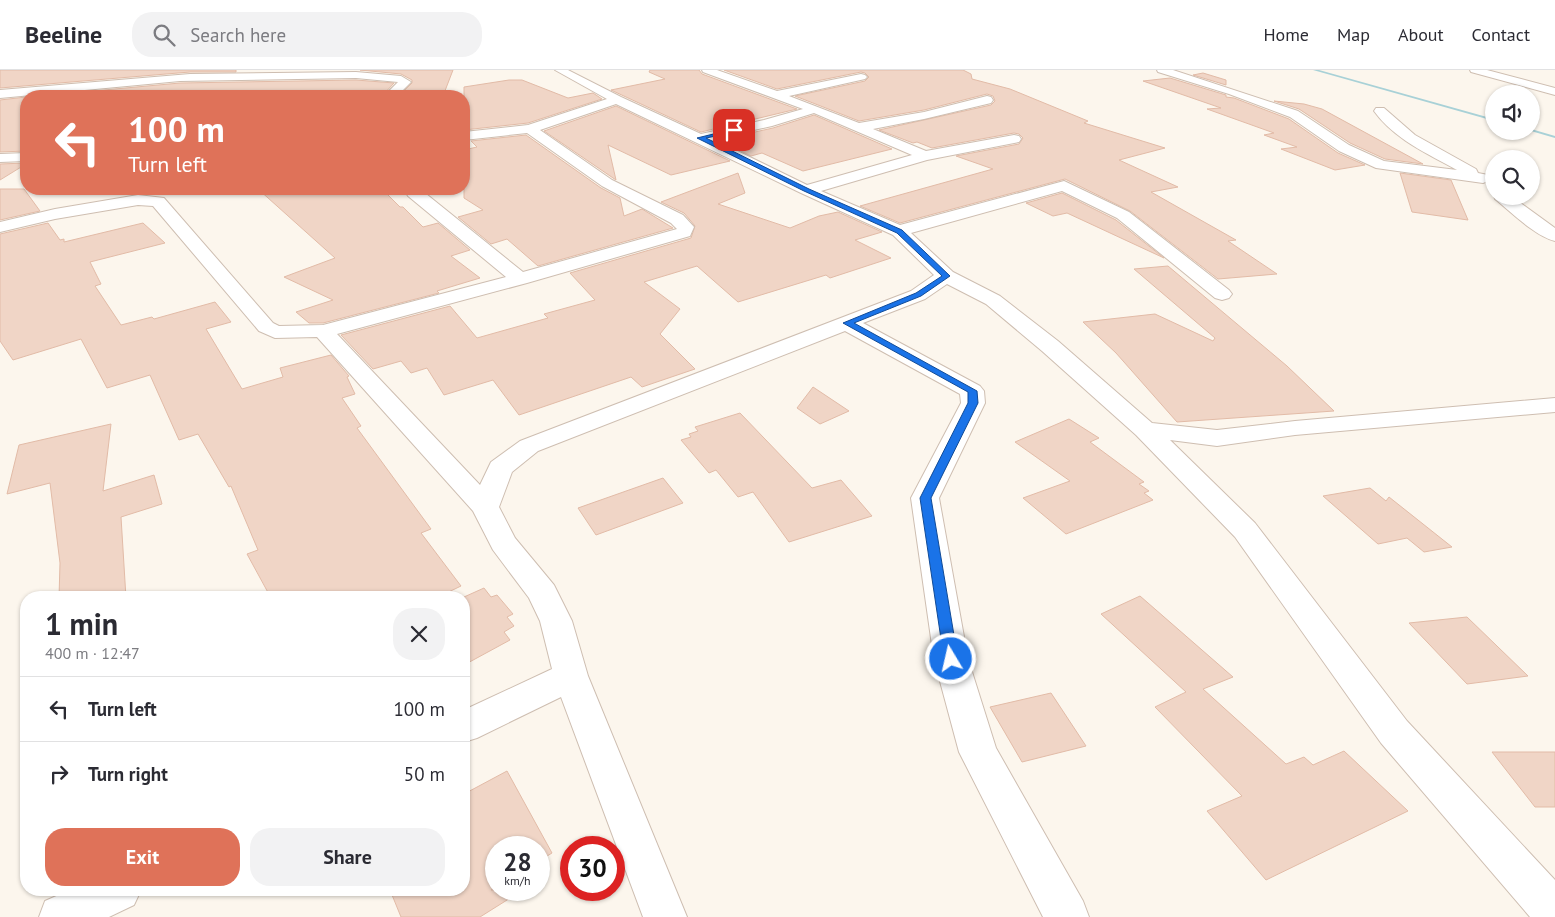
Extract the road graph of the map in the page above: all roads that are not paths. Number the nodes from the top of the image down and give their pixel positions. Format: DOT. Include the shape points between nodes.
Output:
graph roads {
  1 [pos="241,70"];
  2 [pos="560,70"];
  3 [pos="707,70"];
  4 [pos="1162,70"];
  5 [pos="1475,70"];
  6 [pos="293,76"];
  7 [pos="861,77"];
  8 [pos="173,78"];
  9 [pos="198,79"];
  10 [pos="277,86"];
  11 [pos="43,90"];
  12 [pos="166,90"];
  13 [pos="397,90"];
  14 [pos="20,92"];
  15 [pos="1555,92"];
  16 [pos="0,94"];
  17 [pos="775,95"];
  18 [pos="617,100"];
  19 [pos="987,100"];
  20 [pos="815,109"];
  21 [pos="1380,111"];
  22 [pos="506,118"];
  23 [pos="859,126"];
  24 [pos="530,129"];
  25 [pos="496,133"];
  26 [pos="470,135"];
  27 [pos="700,138"];
  28 [pos="1014,139"];
  29 [pos="20,151"];
  30 [pos="925,156"];
  31 [pos="20,157"];
  32 [pos="4,158"];
  33 [pos="1483,178"];
  34 [pos="806,190"];
  35 [pos="415,195"];
  36 [pos="1512,205"];
  37 [pos="0,227"];
  38 [pos="899,231"];
  39 [pos="1555,236"];
  40 [pos="946,276"];
  41 [pos="520,279"];
  42 [pos="1222,294"];
  43 [pos="847,323"];
  44 [pos="323,331"];
  45 [pos="1555,405"];
  46 [pos="1145,430"];
  47 [pos="485,507"];
  48 [pos="571,676"];
  49 [pos="470,724"];
  50 [pos="106,896"];
  51 [pos="1555,912"];
  52 [pos="61,917"];
  53 [pos="665,917"];
  54 [pos="1068,917"];
  1 -- 8 [label="street"];
  2 -- 18 [label="street"];
  3 -- 17 [label="street"];
  4 -- 33 [label="street" via="1294,114 1344,148 1380,165"];
  5 -- 15 [label="street"];
  6 -- 9 [label="street"];
  6 -- 10 [label="street"];
  6 -- 13 [label="street" via="356,75 401,79 405,82"];
  7 -- 17 [label="street"];
  8 -- 9 [label="street"];
  8 -- 11 [label="street"];
  9 -- 12 [label="street"];
  14 -- 16 [label="street"];
  17 -- 20 [label="street"];
  18 -- 24 [label="street"];
  18 -- 27 [label="street"];
  19 -- 23 [label="street" via="888,123"];
  20 -- 23 [label="street"];
  20 -- 27 [label="street"];
  21 -- 33 [label="street" via="1391,125 1407,136"];
  22 -- 25 [label="street"];
  23 -- 30 [label="street"];
  24 -- 25 [label="street"];
  24 -- 41 [label="street" via="607,183 677,219 686,227 684,232"];
  25 -- 26 [label="street"];
  27 -- 34 [label="street"];
  28 -- 30 [label="street"];
  29 -- 32 [label="street"];
  30 -- 34 [label="street"];
  31 -- 32 [label="street"];
  34 -- 38 [label="street"];
  35 -- 41 [label="street"];
  36 -- 39 [label="street"];
  37 -- 44 [label="street" via="129,201 158,201 266,327 275,332"];
  38 -- 40 [label="street"];
  38 -- 42 [label="street" via="1064,186 1123,215"];
  40 -- 43 [label="street" via="918,295"];
  40 -- 46 [label="street" via="993,300"];
  41 -- 44 [label="street"];
  43 -- 47 [label="street" via="529,446 500,468"];
  43 -- 54 [label="street" via="972,391 973,403 925,498 951,659 978,752"];
  44 -- 47 [label="street"];
  45 -- 46 [label="street" via="1217,438"];
  46 -- 51 [label="street" via="1245,530 1394,732"];
  47 -- 48 [label="street" via="503,543 543,593 556,621"];
  48 -- 49 [label="street"];
  48 -- 53 [label="street"];
  50 -- 52 [label="street"];
}
